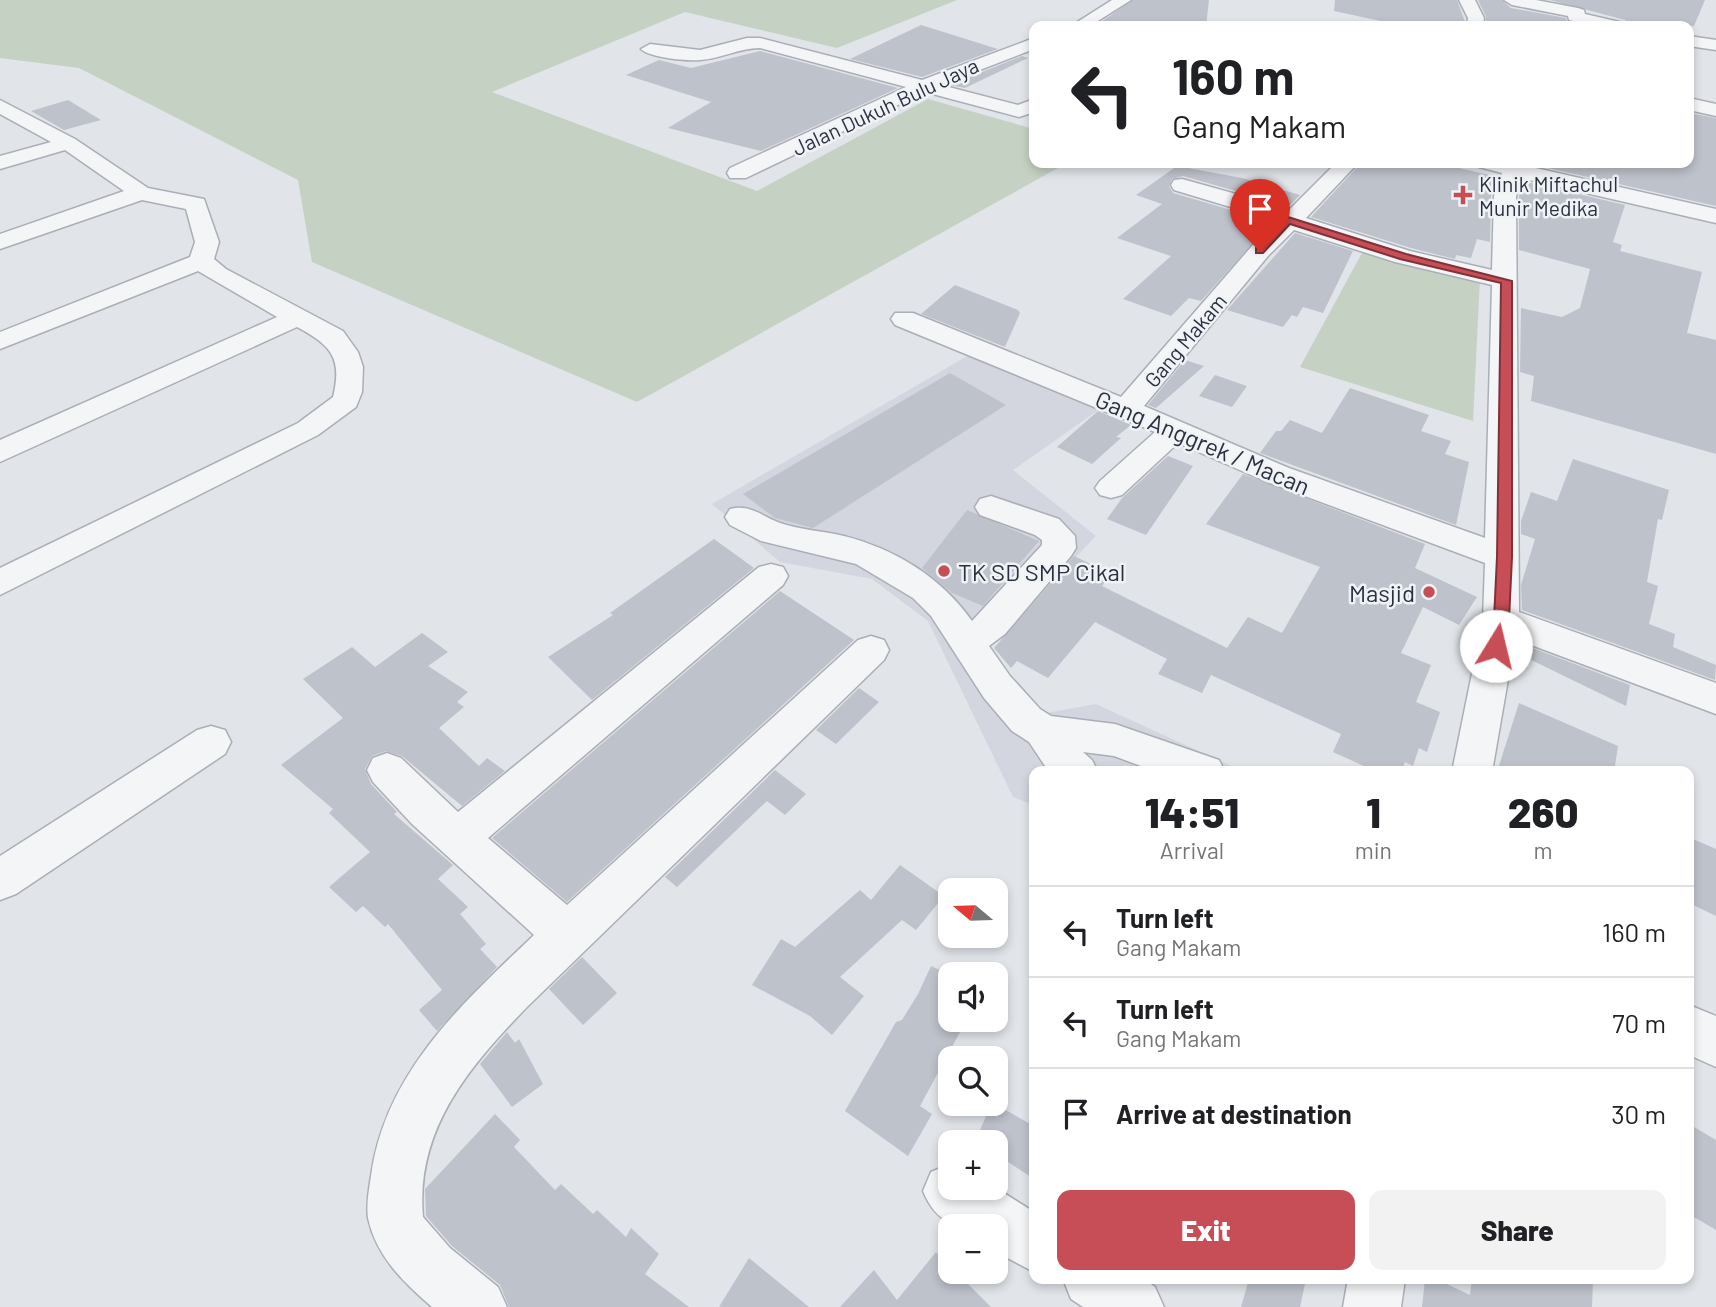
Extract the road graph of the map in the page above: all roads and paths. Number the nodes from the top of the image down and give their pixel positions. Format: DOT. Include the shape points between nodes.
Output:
graph roads {
  1 [pos="1123,0"];
  2 [pos="1467,0"];
  3 [pos="1512,0"];
  4 [pos="1578,14"];
  5 [pos="1088,21"];
  6 [pos="1476,21"];
  7 [pos="1601,21"];
  8 [pos="1694,42"];
  9 [pos="1029,45"];
  10 [pos="1716,45"];
  11 [pos="650,50"];
  12 [pos="924,84"];
  13 [pos="1694,105"];
  14 [pos="0,106"];
  15 [pos="1029,108"];
  16 [pos="1716,110"];
  17 [pos="1694,123"];
  18 [pos="1716,128"];
  19 [pos="68,142"];
  20 [pos="0,163"];
  21 [pos="1343,168"];
  22 [pos="1507,168"];
  23 [pos="1520,168"];
  24 [pos="738,173"];
  25 [pos="1182,184"];
  26 [pos="141,194"];
  27 [pos="1716,215"];
  28 [pos="1290,218"];
  29 [pos="0,242"];
  30 [pos="201,261"];
  31 [pos="1506,281"];
  32 [pos="298,317"];
  33 [pos="904,319"];
  34 [pos="0,341"];
  35 [pos="1126,409"];
  36 [pos="1175,430"];
  37 [pos="0,452"];
  38 [pos="1111,488"];
  39 [pos="991,507"];
  40 [pos="741,517"];
  41 [pos="1504,557"];
  42 [pos="771,576"];
  43 [pos="0,583"];
  44 [pos="1501,619"];
  45 [pos="967,642"];
  46 [pos="871,650"];
  47 [pos="1716,699"];
  48 [pos="1043,731"];
  49 [pos="211,742"];
  50 [pos="1071,766"];
  51 [pos="1188,766"];
  52 [pos="1473,766"];
  53 [pos="387,770"];
  54 [pos="458,838"];
  55 [pos="0,880"];
  56 [pos="567,935"];
  57 [pos="1694,1031"];
  58 [pos="1716,1042"];
  59 [pos="964,1200"];
  60 [pos="1029,1241"];
  61 [pos="1099,1284"];
  62 [pos="1376,1284"];
  63 [pos="478,1307"];
  64 [pos="1135,1307"];
  65 [pos="1373,1307"];
  1 -- 5 [label="street"];
  2 -- 6 [label="street"];
  3 -- 4 [label="street"];
  4 -- 7 [label="street"];
  8 -- 10 [label="street"];
  9 -- 12 [label="street, Jalan Dukuh Bulu Jaya"];
  11 -- 12 [label="street" via="700,55 760,43"];
  12 -- 15 [label="street" via="1018,111"];
  12 -- 24 [label="street, Jalan Dukuh Bulu Jaya"];
  13 -- 16 [label="street"];
  14 -- 19 [label="street"];
  17 -- 18 [label="street"];
  19 -- 20 [label="street"];
  19 -- 26 [label="street"];
  21 -- 28 [label="street, Gang Makam"];
  22 -- 31 [label="street"];
  23 -- 27 [label="street"];
  25 -- 28 [label="street"];
  26 -- 29 [label="street"];
  26 -- 30 [label="street" via="196,204 206,243"];
  28 -- 31 [label="street" via="1403,257"];
  28 -- 35 [label="street, Gang Makam"];
  30 -- 32 [label="street"];
  30 -- 34 [label="street"];
  31 -- 41 [label="street"];
  32 -- 37 [label="street"];
  32 -- 43 [label="street" via="334,337 346,350 350,365 346,401 308,429"];
  33 -- 35 [label="street, Gang Anggrek / Macan"];
  35 -- 36 [label="street, Gang Anggrek / Macan"];
  36 -- 38 [label="street"];
  36 -- 41 [label="street, Gang Anggrek / Macan" via="1278,475"];
  39 -- 45 [label="street" via="1047,527 1059,536 1059,548 992,625"];
  40 -- 45 [label="street" via="773,533 842,547 906,575 943,607"];
  41 -- 44 [label="street"];
  42 -- 54 [label="street"];
  44 -- 47 [label="street"];
  44 -- 52 [label="street"];
  45 -- 48 [label="street" via="997,687 1026,720"];
  46 -- 56 [label="street"];
  48 -- 50 [label="street"];
  48 -- 51 [label="street" via="1115,740"];
  49 -- 55 [label="street"];
  53 -- 54 [label="street"];
  54 -- 56 [label="street"];
  56 -- 63 [label="street" via="457,1047 425,1089 406,1128 396,1172 396,1221 422,1262"];
  57 -- 58 [label="street"];
  59 -- 60 [label="street"];
  61 -- 64 [label="street"];
  62 -- 65 [label="street"];
}
